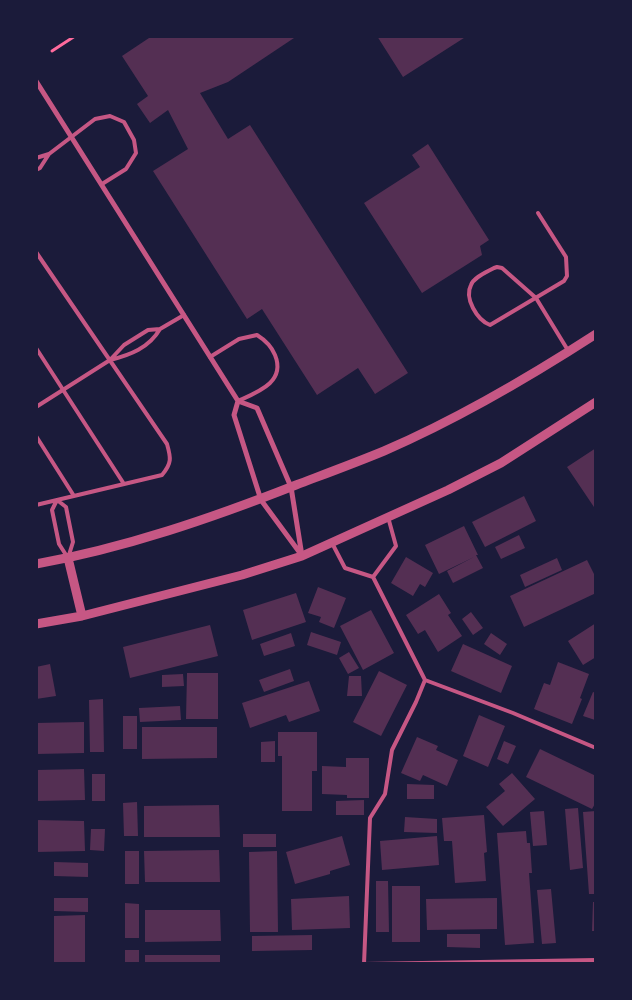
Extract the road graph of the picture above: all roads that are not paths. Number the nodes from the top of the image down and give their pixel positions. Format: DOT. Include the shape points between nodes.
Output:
graph roads {
  1 [pos="36,81"];
  2 [pos="72,137"];
  3 [pos="50,154"];
  4 [pos="36,158"];
  5 [pos="36,170"];
  6 [pos="102,184"];
  7 [pos="538,213"];
  8 [pos="36,252"];
  9 [pos="536,298"];
  10 [pos="184,315"];
  11 [pos="160,329"];
  12 [pos="596,334"];
  13 [pos="36,348"];
  14 [pos="568,352"];
  15 [pos="210,356"];
  16 [pos="110,360"];
  17 [pos="63,390"];
  18 [pos="238,401"];
  19 [pos="596,402"];
  20 [pos="36,407"];
  21 [pos="36,436"];
  22 [pos="124,484"];
  23 [pos="291,487"];
  24 [pos="74,496"];
  25 [pos="57,500"];
  26 [pos="261,500"];
  27 [pos="36,505"];
  28 [pos="388,517"];
  29 [pos="331,542"];
  30 [pos="302,556"];
  31 [pos="68,558"];
  32 [pos="36,564"];
  33 [pos="373,576"];
  34 [pos="82,616"];
  35 [pos="36,624"];
  36 [pos="425,680"];
  37 [pos="596,748"];
  38 [pos="596,960"];
  1 -- 2 [label="street"];
  2 -- 3 [label="lane"];
  2 -- 6 [label="street"];
  2 -- 6 [label="lane" via="94,119 110,116 124,122 134,140 136,153 126,169"];
  3 -- 4 [label="lane"];
  3 -- 5 [label="lane"];
  6 -- 10 [label="street"];
  7 -- 9 [label="lane" via="566,257 568,271 564,280"];
  8 -- 16 [label="lane"];
  9 -- 9 [label="lane" via="490,325 474,314 469,286 497,266"];
  9 -- 14 [label="lane"];
  10 -- 11 [label="lane"];
  10 -- 15 [label="street"];
  11 -- 16 [label="lane" via="148,330 124,345"];
  11 -- 16 [label="lane" via="154,339 129,355"];
  12 -- 14 [label="street"];
  13 -- 17 [label="lane"];
  14 -- 23 [label="street" via="472,409 385,450"];
  15 -- 18 [label="street"];
  15 -- 18 [label="lane" via="239,339 257,335 266,340 273,351 278,372 264,389"];
  16 -- 17 [label="lane"];
  16 -- 22 [label="lane" via="167,444 170,455 169,466 162,475"];
  17 -- 20 [label="lane"];
  17 -- 22 [label="lane"];
  18 -- 23 [label="street" via="257,408"];
  18 -- 26 [label="street" via="234,415"];
  19 -- 28 [label="street" via="501,463"];
  21 -- 24 [label="lane"];
  22 -- 24 [label="lane"];
  23 -- 26 [label="street"];
  23 -- 30 [label="street"];
  24 -- 25 [label="lane"];
  25 -- 27 [label="lane"];
  25 -- 31 [label="lane" via="52,510 59,544"];
  25 -- 31 [label="lane" via="66,507 73,542"];
  26 -- 30 [label="street"];
  26 -- 31 [label="street" via="174,530"];
  28 -- 29 [label="street"];
  28 -- 33 [label="lane" via="396,546"];
  29 -- 30 [label="street"];
  29 -- 33 [label="lane" via="345,568"];
  30 -- 34 [label="street" via="242,575"];
  31 -- 32 [label="street"];
  31 -- 34 [label="street"];
  33 -- 36 [label="lane"];
  34 -- 35 [label="street"];
  36 -- 37 [label="lane"];
  36 -- 38 [label="lane" via="392,750 384,794 370,818 364,964"];
}
